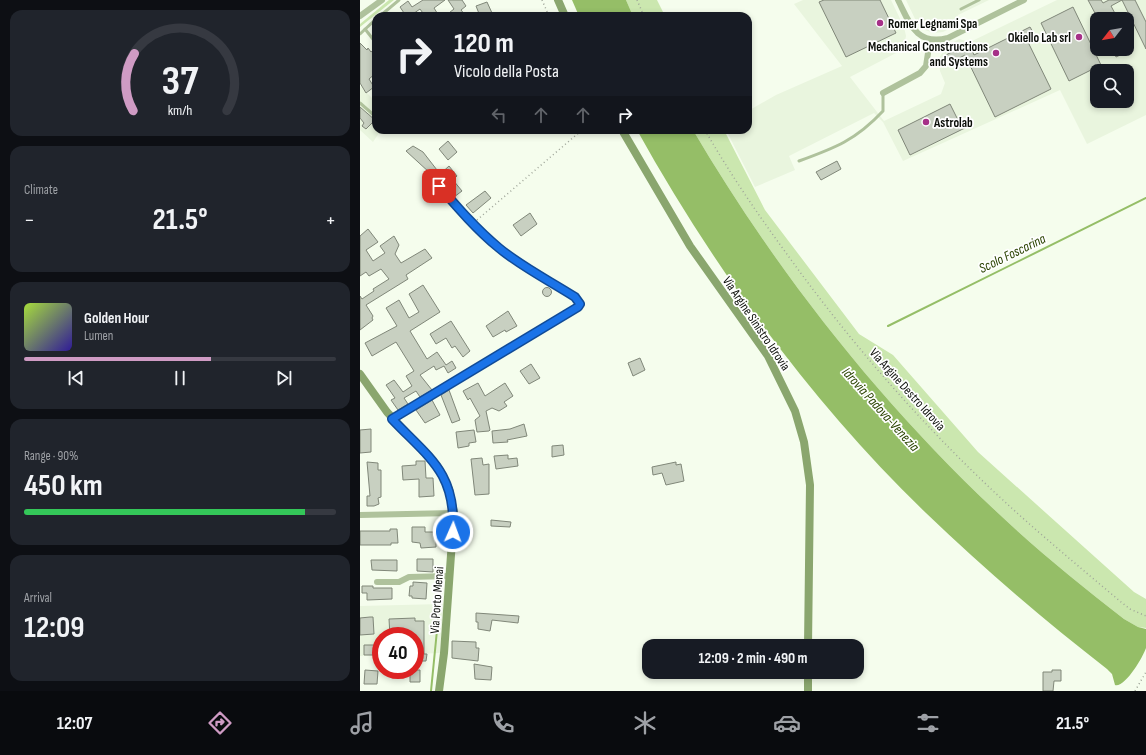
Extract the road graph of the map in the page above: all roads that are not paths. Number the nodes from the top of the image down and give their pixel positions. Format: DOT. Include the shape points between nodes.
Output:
graph roads {
  1 [pos="382,0"];
  2 [pos="399,0"];
  3 [pos="558,0"];
  4 [pos="898,0"];
  5 [pos="979,0"];
  6 [pos="1024,0"];
  7 [pos="961,9"];
  8 [pos="385,12"];
  9 [pos="563,12"];
  10 [pos="360,16"];
  11 [pos="372,23"];
  12 [pos="365,29"];
  13 [pos="360,34"];
  14 [pos="372,38"];
  15 [pos="930,40"];
  16 [pos="883,93"];
  17 [pos="360,103"];
  18 [pos="372,114"];
  19 [pos="624,134"];
  20 [pos="799,161"];
  21 [pos="431,177"];
  22 [pos="360,374"];
  23 [pos="392,419"];
  24 [pos="454,513"];
  25 [pos="360,515"];
  26 [pos="449,576"];
  27 [pos="377,582"];
  28 [pos="808,639"];
  29 [pos="808,679"];
  30 [pos="439,691"];
  31 [pos="808,691"];
  1 -- 10 [label="street"];
  2 -- 8 [label="lane"];
  3 -- 9 [label="main road"];
  4 -- 15 [label="street" via="913,30"];
  5 -- 7 [label="lane"];
  6 -- 15 [label="street" via="948,38"];
  11 -- 12 [label="lane"];
  12 -- 13 [label="lane"];
  12 -- 14 [label="lane"];
  15 -- 16 [label="street" via="926,66 920,73"];
  16 -- 20 [label="lane" via="883,111 870,125 845,143"];
  17 -- 18 [label="lane"];
  19 -- 28 [label="main road, Via Argine Sinistro Idrovia" via="690,246 768,356 795,411 804,442 810,485"];
  21 -- 23 [label="street" via="473,224 512,258 575,297 580,304"];
  22 -- 23 [label="main road, Via Porto Menai"];
  23 -- 24 [label="main road, Via Porto Menai" via="438,467 449,489"];
  24 -- 25 [label="street"];
  24 -- 26 [label="main road, Via Porto Menai"];
  26 -- 27 [label="street" via="409,577 400,582"];
  26 -- 30 [label="main road, Via Porto Menai"];
  29 -- 31 [label="main road"];
}
